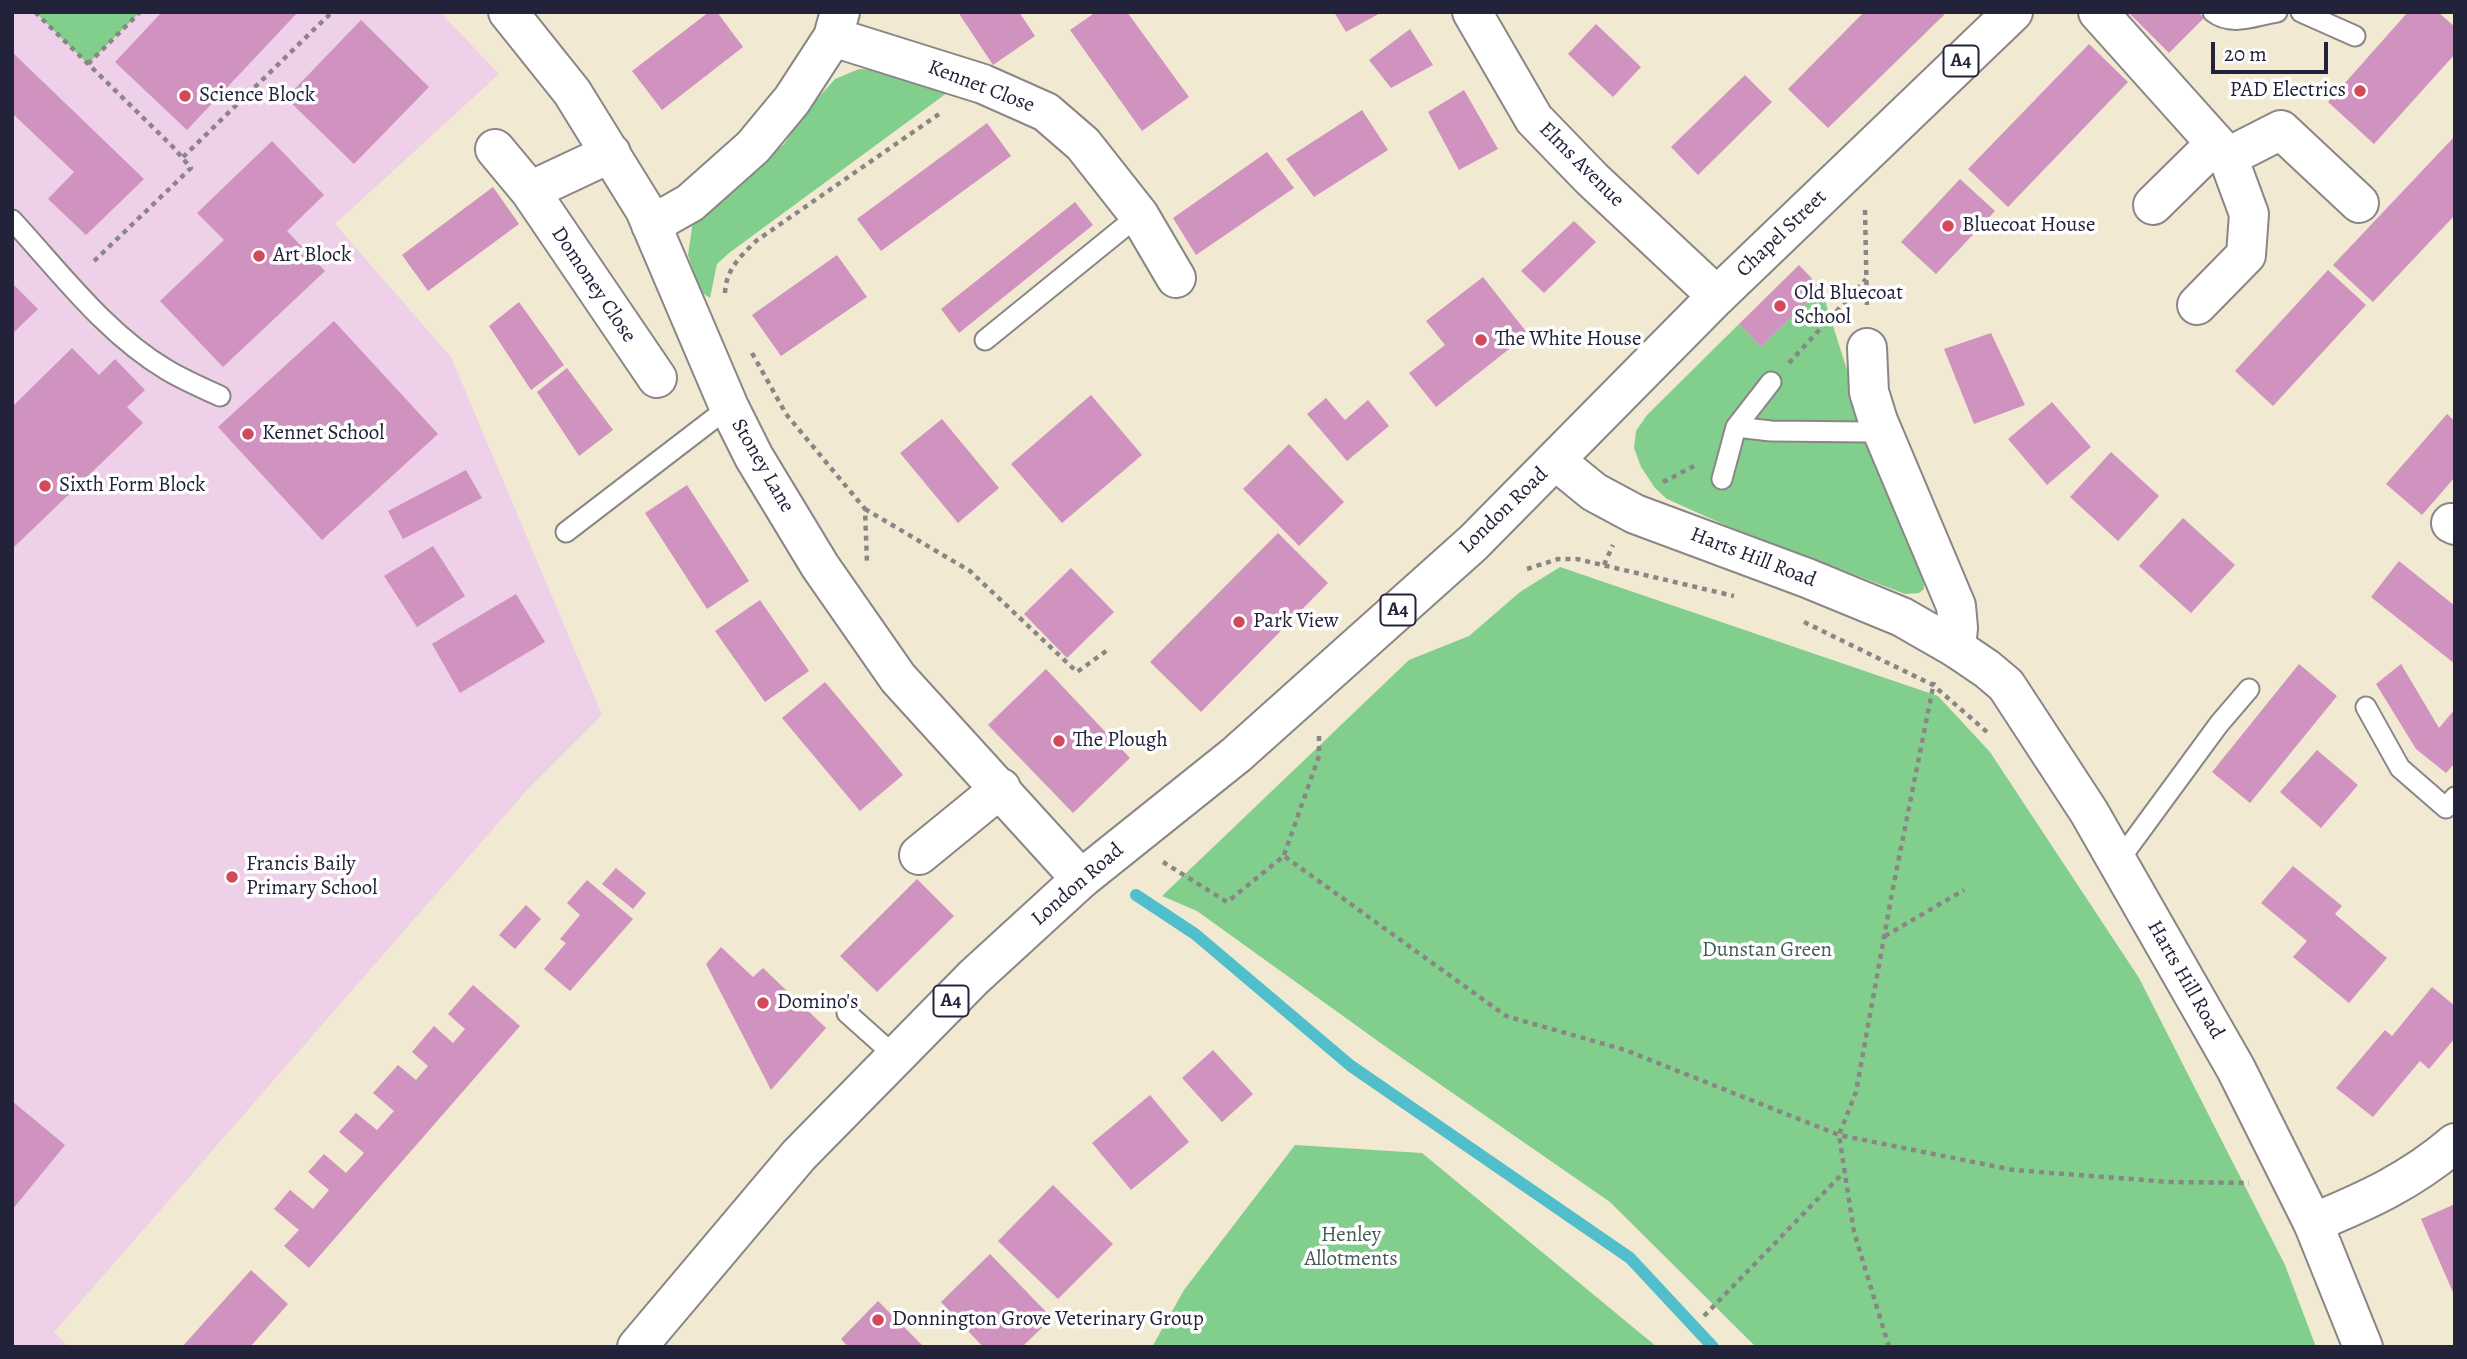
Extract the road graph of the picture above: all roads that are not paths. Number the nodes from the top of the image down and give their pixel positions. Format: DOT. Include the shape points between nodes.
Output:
graph roads {
  1 [pos="509,12"];
  2 [pos="1472,12"];
  3 [pos="2013,12"];
  4 [pos="2098,12"];
  5 [pos="2213,12"];
  6 [pos="2277,12"];
  7 [pos="2301,12"];
  8 [pos="837,24"];
  9 [pos="2355,36"];
  10 [pos="495,149"];
  11 [pos="2221,150"];
  12 [pos="611,153"];
  13 [pos="530,191"];
  14 [pos="2360,203"];
  15 [pos="2153,205"];
  16 [pos="1139,215"];
  17 [pos="12,220"];
  18 [pos="651,225"];
  19 [pos="1176,278"];
  20 [pos="1717,296"];
  21 [pos="2197,306"];
  22 [pos="985,340"];
  23 [pos="1867,348"];
  24 [pos="657,378"];
  25 [pos="1771,382"];
  26 [pos="220,396"];
  27 [pos="729,407"];
  28 [pos="1736,427"];
  29 [pos="1885,436"];
  30 [pos="1556,461"];
  31 [pos="1722,479"];
  32 [pos="566,532"];
  33 [pos="1956,648"];
  34 [pos="2249,689"];
  35 [pos="2366,708"];
  36 [pos="1000,788"];
  37 [pos="2455,797"];
  38 [pos="919,855"];
  39 [pos="2117,863"];
  40 [pos="1081,879"];
  41 [pos="847,1013"];
  42 [pos="895,1056"];
  43 [pos="2455,1143"];
  44 [pos="2313,1223"];
  45 [pos="645,1344"];
  46 [pos="2363,1347"];
  1 -- 12 [label="street, Stoney Lane" via="572,92"];
  2 -- 20 [label="street, Elms Avenue" via="1534,119"];
  3 -- 20 [label="street, Chapel Street / A4"];
  4 -- 11 [label="street"];
  5 -- 6 [label="lane" via="2238,21"];
  7 -- 9 [label="lane"];
  8 -- 16 [label="street, Kennet Close" via="1046,112 1083,144"];
  8 -- 18 [label="street" via="792,100 753,147 690,202"];
  10 -- 13 [label="street, Domoney Close"];
  11 -- 14 [label="street" via="2281,130"];
  11 -- 15 [label="street"];
  11 -- 21 [label="street" via="2249,214 2246,255"];
  12 -- 13 [label="street"];
  12 -- 18 [label="street, Stoney Lane"];
  13 -- 24 [label="street, Domoney Close"];
  16 -- 19 [label="street, Kennet Close"];
  16 -- 22 [label="lane"];
  17 -- 26 [label="lane" via="135,347 165,369"];
  18 -- 27 [label="street, Stoney Lane"];
  20 -- 30 [label="street, Chapel Street / A4"];
  23 -- 29 [label="street" via="1869,392"];
  25 -- 28 [label="lane"];
  27 -- 32 [label="lane"];
  27 -- 36 [label="street, Stoney Lane" via="820,566 898,678"];
  28 -- 29 [label="lane"];
  28 -- 31 [label="lane"];
  29 -- 33 [label="street" via="1956,606"];
  30 -- 33 [label="street, Harts Hill Road" via="1594,492 1636,514 1902,617"];
  30 -- 40 [label="street, London Road / A4" via="1474,543 1236,755"];
  33 -- 39 [label="street, Harts Hill Road" via="2006,685"];
  34 -- 39 [label="lane"];
  35 -- 37 [label="lane" via="2400,768 2446,808"];
  36 -- 38 [label="street"];
  36 -- 40 [label="street, Stoney Lane"];
  39 -- 44 [label="street, Harts Hill Road" via="2236,1069"];
  40 -- 42 [label="street, London Road / A4"];
  41 -- 42 [label="lane"];
  42 -- 45 [label="street, London Road / A4" via="799,1156"];
  43 -- 44 [label="street" via="2409,1178"];
  44 -- 46 [label="street, Harts Hill Road"];
}
